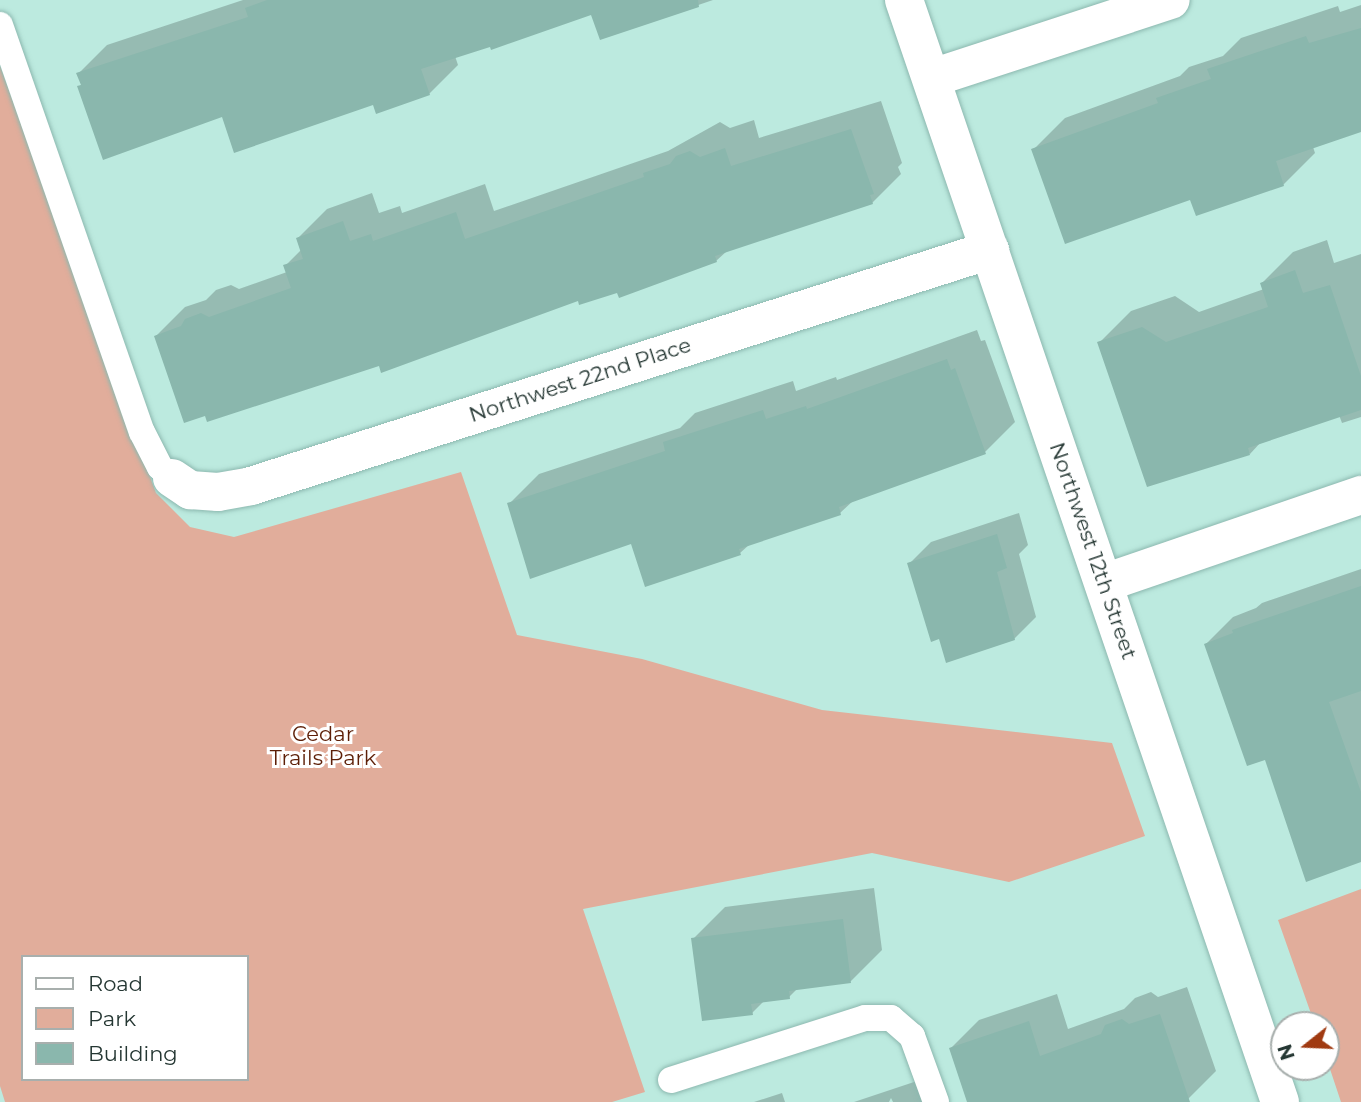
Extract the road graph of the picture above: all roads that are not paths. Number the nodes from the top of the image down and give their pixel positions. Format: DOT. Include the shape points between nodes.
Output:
graph roads {
  1 [pos="904,0"];
  2 [pos="1171,0"];
  3 [pos="0,25"];
  4 [pos="932,78"];
  5 [pos="990,250"];
  6 [pos="172,478"];
  7 [pos="1361,495"];
  8 [pos="1104,583"];
  9 [pos="671,1080"];
  10 [pos="936,1102"];
  11 [pos="1280,1102"];
  1 -- 4 [label="street, Northwest 12th Street"];
  2 -- 4 [label="street"];
  3 -- 6 [label="lane" via="142,432 160,467"];
  4 -- 5 [label="street, Northwest 12th Street"];
  5 -- 6 [label="street, Northwest 22nd Place" via="251,486 218,492 190,490"];
  5 -- 8 [label="street, Northwest 12th Street"];
  7 -- 8 [label="street"];
  8 -- 11 [label="street, Northwest 12th Street"];
  9 -- 10 [label="lane" via="865,1018 891,1018 912,1036"];
}
